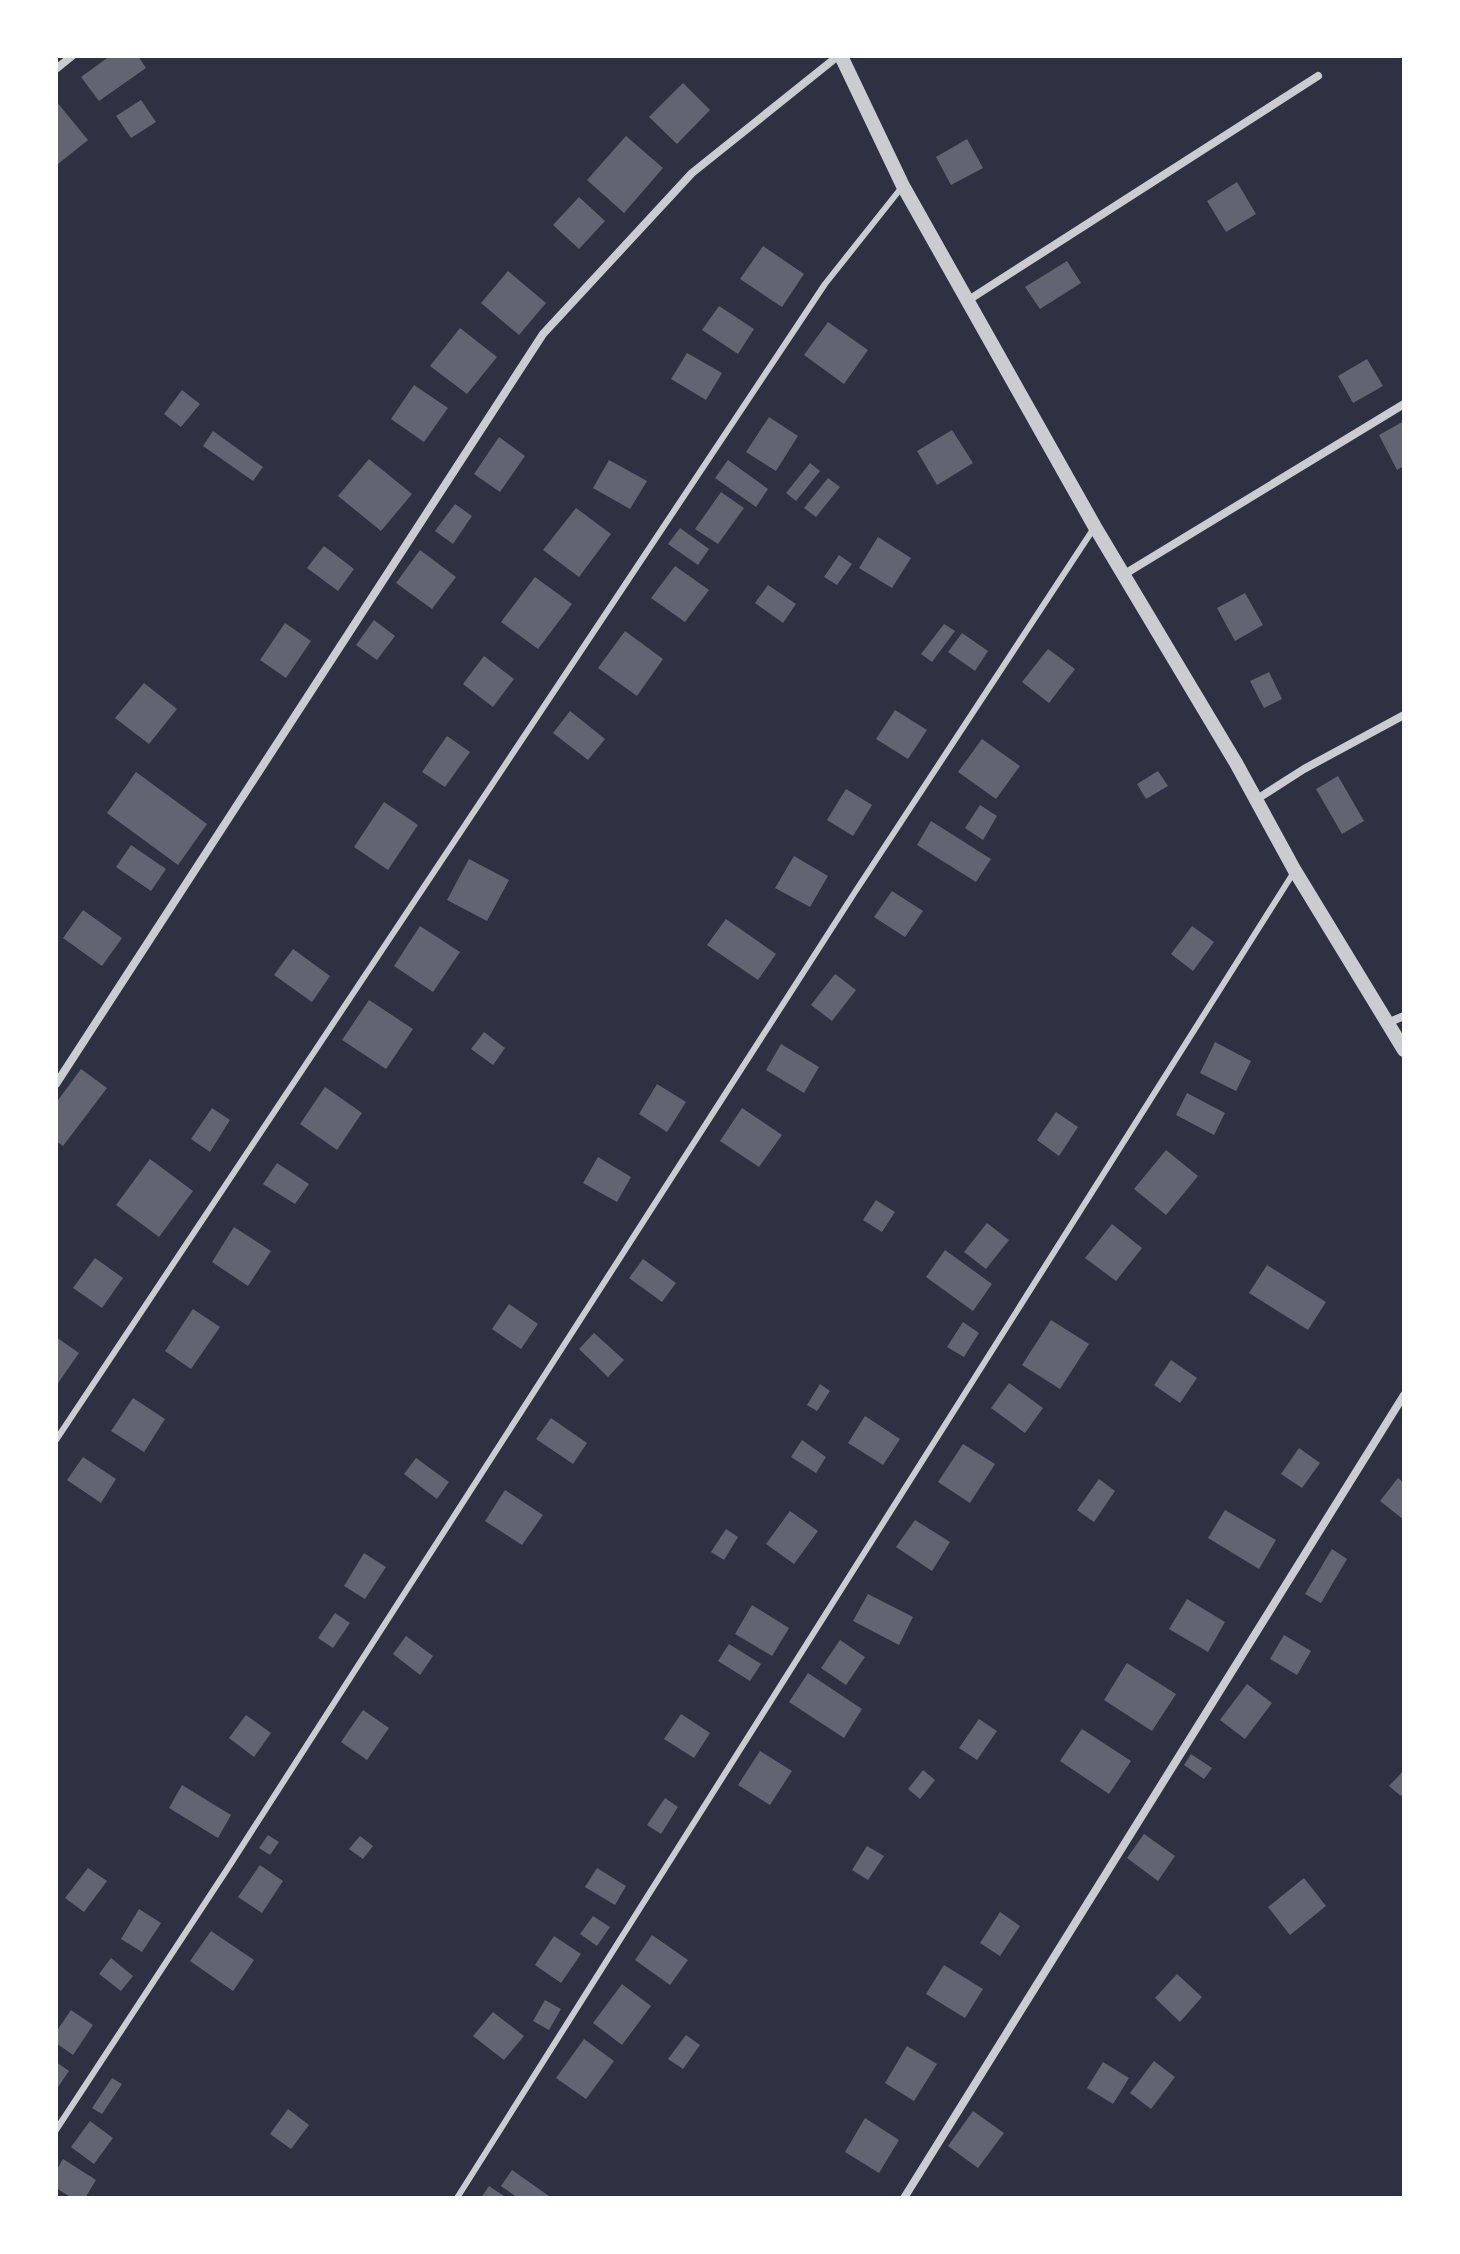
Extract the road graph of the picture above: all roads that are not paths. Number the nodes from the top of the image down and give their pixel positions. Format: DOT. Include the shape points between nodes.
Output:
graph roads {
  1 [pos="72,56"];
  2 [pos="840,56"];
  3 [pos="56,69"];
  4 [pos="1318,76"];
  5 [pos="903,186"];
  6 [pos="967,301"];
  7 [pos="1404,404"];
  8 [pos="1095,527"];
  9 [pos="1122,575"];
  10 [pos="1404,715"];
  11 [pos="1257,799"];
  12 [pos="1295,871"];
  13 [pos="1404,1016"];
  14 [pos="1387,1023"];
  15 [pos="1404,1050"];
  16 [pos="56,1084"];
  17 [pos="1404,1395"];
  18 [pos="56,1440"];
  19 [pos="56,2130"];
  20 [pos="457,2198"];
  21 [pos="904,2198"];
  1 -- 3 [label="street"];
  2 -- 5 [label="street"];
  2 -- 16 [label="street" via="692,173 543,334"];
  4 -- 6 [label="street"];
  5 -- 6 [label="street"];
  5 -- 18 [label="lane" via="825,284"];
  6 -- 8 [label="street"];
  7 -- 9 [label="street"];
  8 -- 9 [label="street"];
  8 -- 19 [label="lane"];
  9 -- 11 [label="street"];
  10 -- 11 [label="street"];
  11 -- 12 [label="street"];
  12 -- 14 [label="street"];
  12 -- 20 [label="lane"];
  13 -- 14 [label="street"];
  14 -- 15 [label="street"];
  17 -- 21 [label="street"];
}
